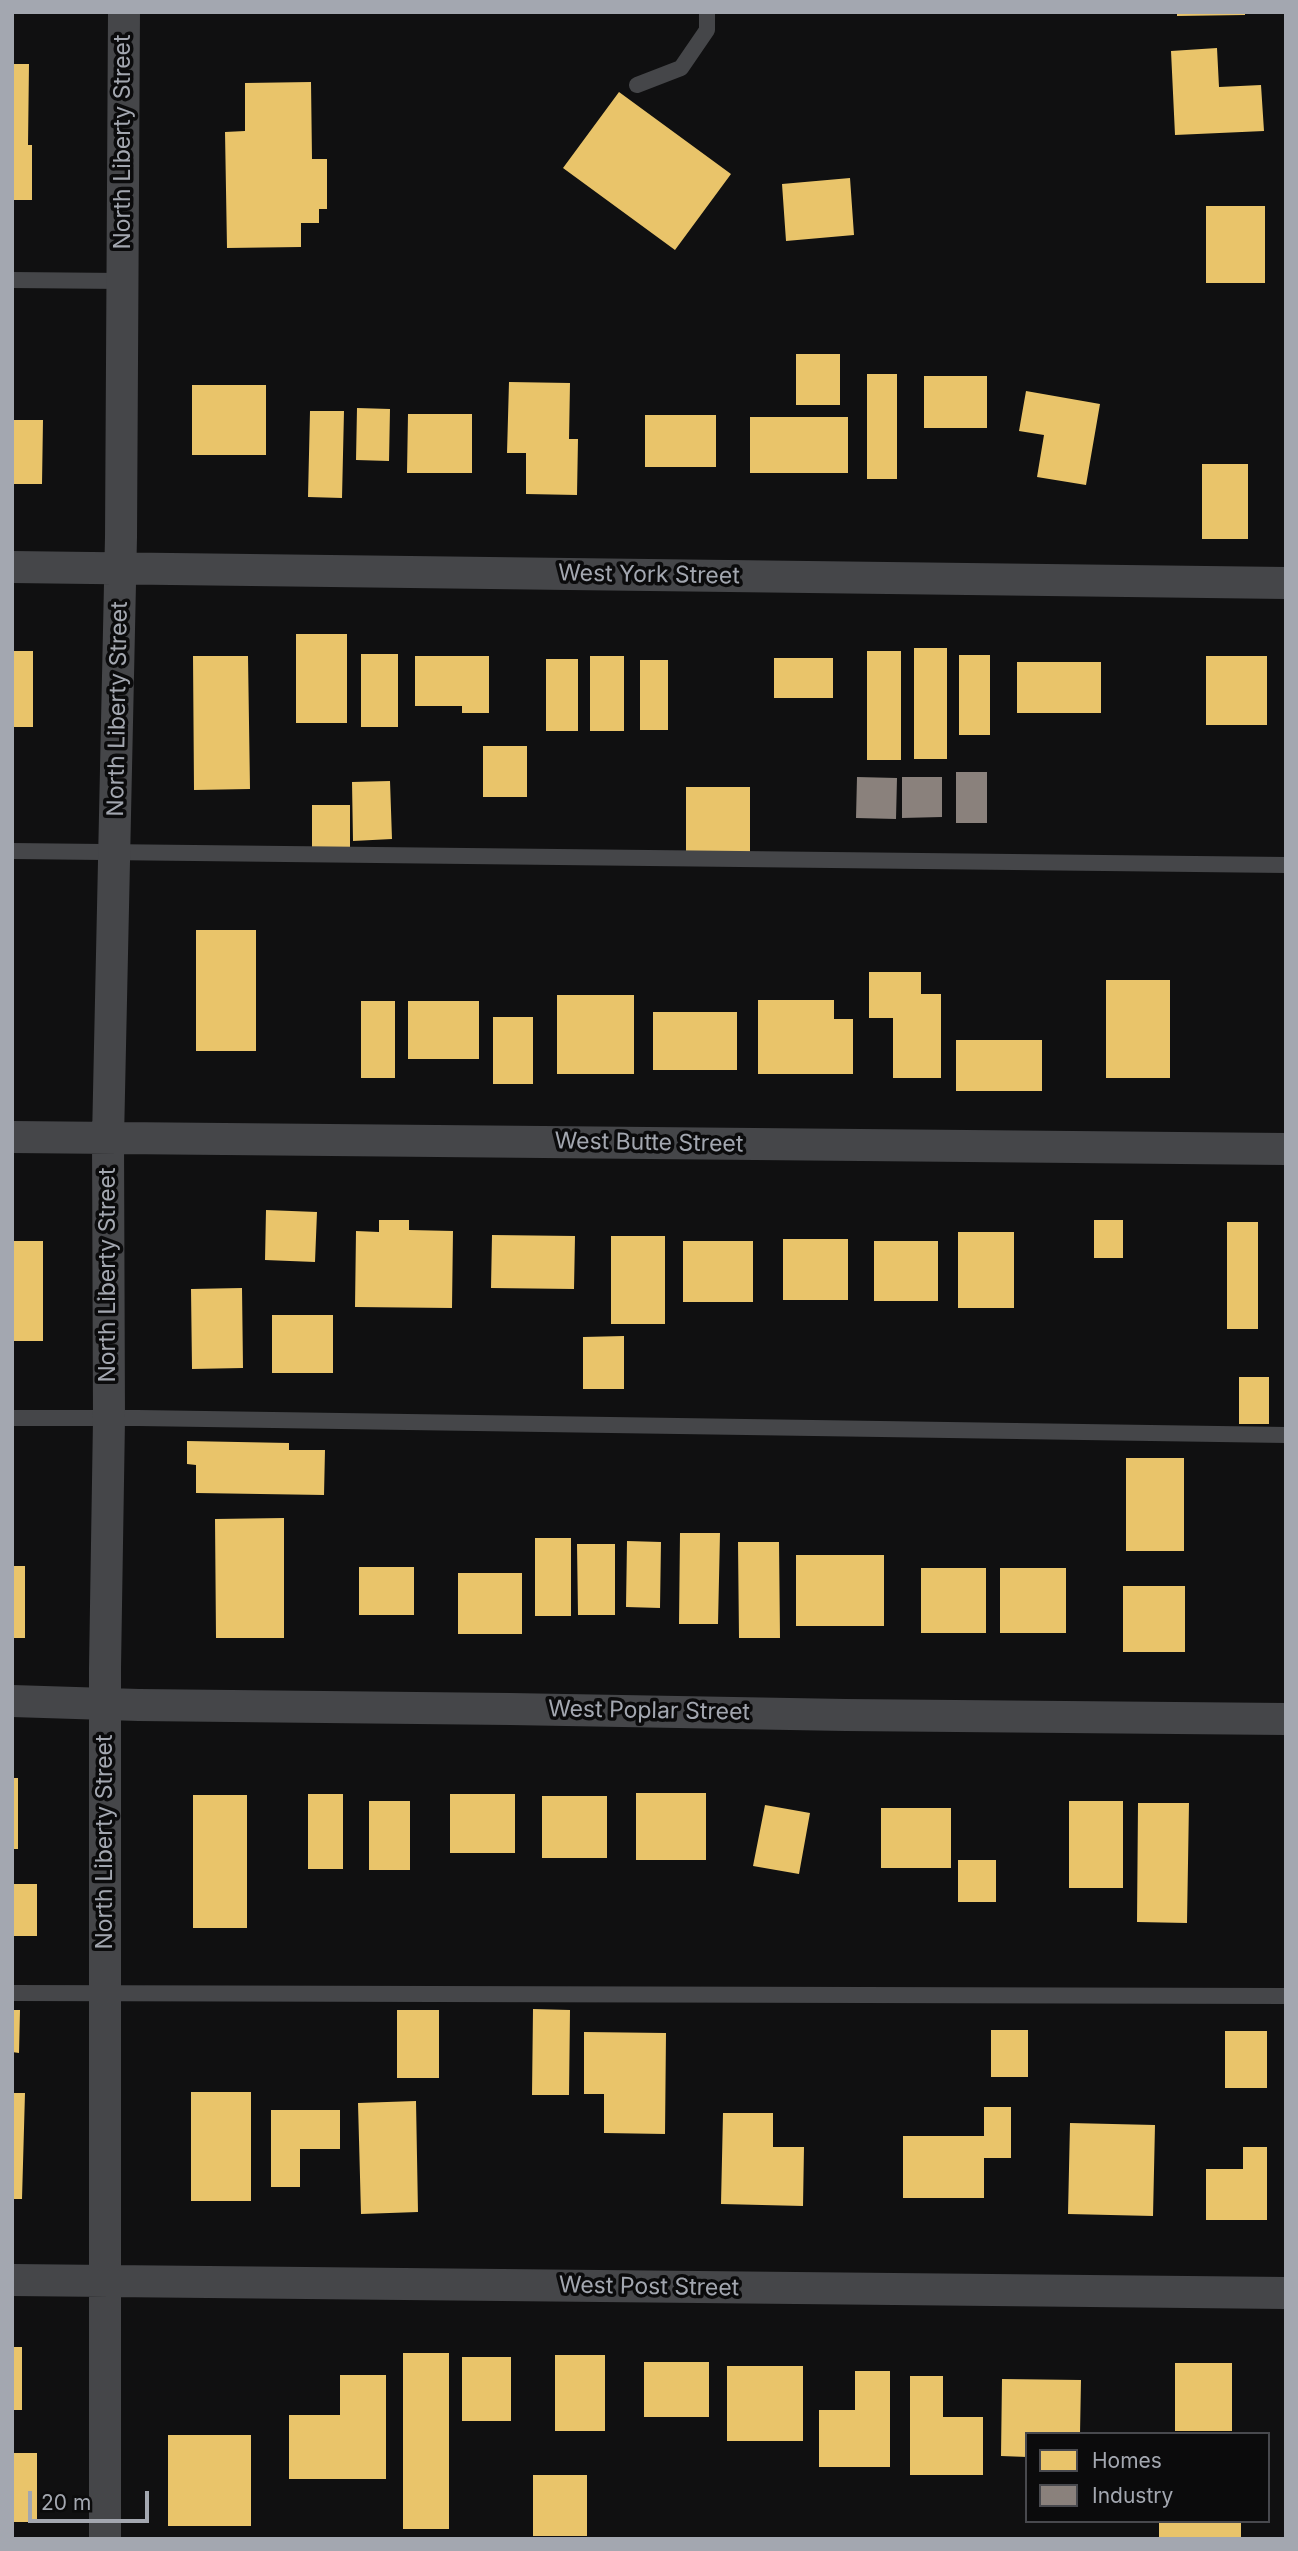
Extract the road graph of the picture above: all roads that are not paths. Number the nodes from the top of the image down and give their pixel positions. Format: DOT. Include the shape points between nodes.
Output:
graph roads {
  1 [pos="124,12"];
  2 [pos="707,12"];
  3 [pos="638,85"];
  4 [pos="12,280"];
  5 [pos="122,281"];
  6 [pos="12,567"];
  7 [pos="120,568"];
  8 [pos="1286,583"];
  9 [pos="12,851"];
  10 [pos="115,852"];
  11 [pos="1286,865"];
  12 [pos="12,1137"];
  13 [pos="108,1139"];
  14 [pos="1286,1149"];
  15 [pos="12,1418"];
  16 [pos="108,1419"];
  17 [pos="1286,1436"];
  18 [pos="12,1701"];
  19 [pos="105,1703"];
  20 [pos="1286,1719"];
  21 [pos="12,1993"];
  22 [pos="105,1993"];
  23 [pos="1286,1996"];
  24 [pos="12,2280"];
  25 [pos="104,2281"];
  26 [pos="1286,2293"];
  27 [pos="105,2539"];
  1 -- 5 [label="street, North Liberty Street"];
  2 -- 3 [label="lane" via="707,30 681,68"];
  4 -- 5 [label="lane"];
  5 -- 7 [label="street, North Liberty Street"];
  6 -- 7 [label="street, West York Street"];
  7 -- 8 [label="street, West York Street"];
  7 -- 10 [label="street, North Liberty Street"];
  9 -- 10 [label="lane"];
  10 -- 11 [label="lane"];
  10 -- 13 [label="street, North Liberty Street"];
  12 -- 13 [label="street, West Butte Street"];
  13 -- 14 [label="street, West Butte Street"];
  13 -- 16 [label="street, North Liberty Street"];
  15 -- 16 [label="lane"];
  16 -- 17 [label="lane"];
  16 -- 19 [label="street, North Liberty Street"];
  18 -- 19 [label="street, West Poplar Street"];
  19 -- 20 [label="street, West Poplar Street"];
  19 -- 22 [label="street, North Liberty Street"];
  21 -- 22 [label="lane"];
  22 -- 23 [label="lane"];
  22 -- 25 [label="street, North Liberty Street"];
  24 -- 25 [label="street, West Post Street"];
  25 -- 26 [label="street, West Post Street"];
  25 -- 27 [label="street, North Liberty Street"];
}
